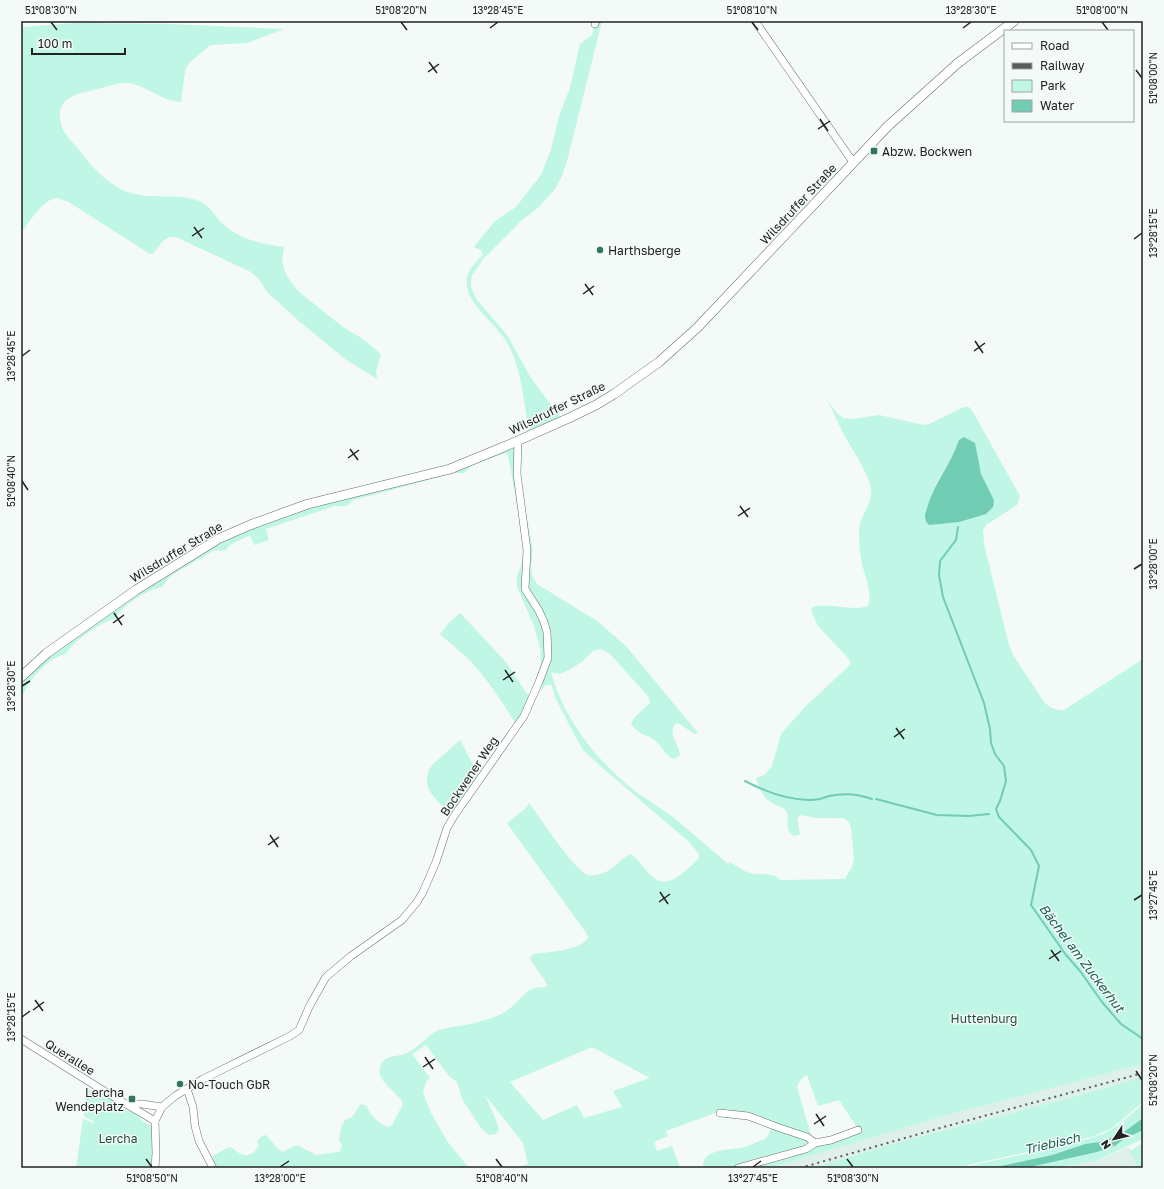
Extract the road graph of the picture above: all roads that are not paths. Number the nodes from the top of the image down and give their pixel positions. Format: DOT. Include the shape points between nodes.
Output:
graph roads {
  1 [pos="755,21"];
  2 [pos="1014,21"];
  3 [pos="853,162"];
  4 [pos="518,441"];
  5 [pos="21,676"];
  6 [pos="21,1039"];
  7 [pos="187,1089"];
  8 [pos="128,1104"];
  9 [pos="162,1107"];
  10 [pos="720,1113"];
  11 [pos="155,1120"];
  12 [pos="858,1130"];
  13 [pos="815,1143"];
  14 [pos="155,1168"];
  15 [pos="213,1168"];
  16 [pos="738,1168"];
  1 -- 3 [label="street"];
  2 -- 3 [label="main road, Wilsdruffer Straße" via="958,63 888,126"];
  3 -- 4 [label="main road, Wilsdruffer Straße" via="714,311 668,354 631,383 602,401"];
  4 -- 5 [label="main road, Wilsdruffer Straße" via="450,469 308,504 218,539 136,590 47,653"];
  4 -- 7 [label="street, Bockwener Weg" via="517,474 527,550 525,589 544,622 548,648 548,658 524,716 454,816 423,892 402,920 329,974 318,990 299,1030"];
  6 -- 8 [label="street, Querallee"];
  7 -- 9 [label="street, Bockwener Weg"];
  7 -- 15 [label="street" via="199,1141"];
  8 -- 9 [label="street, Querallee"];
  8 -- 11 [label="street, Querallee"];
  9 -- 11 [label="street, Bockwener Weg"];
  10 -- 13 [label="street" via="748,1116 806,1137"];
  11 -- 14 [label="street"];
  12 -- 13 [label="street"];
  13 -- 16 [label="street" via="806,1149"];
}
